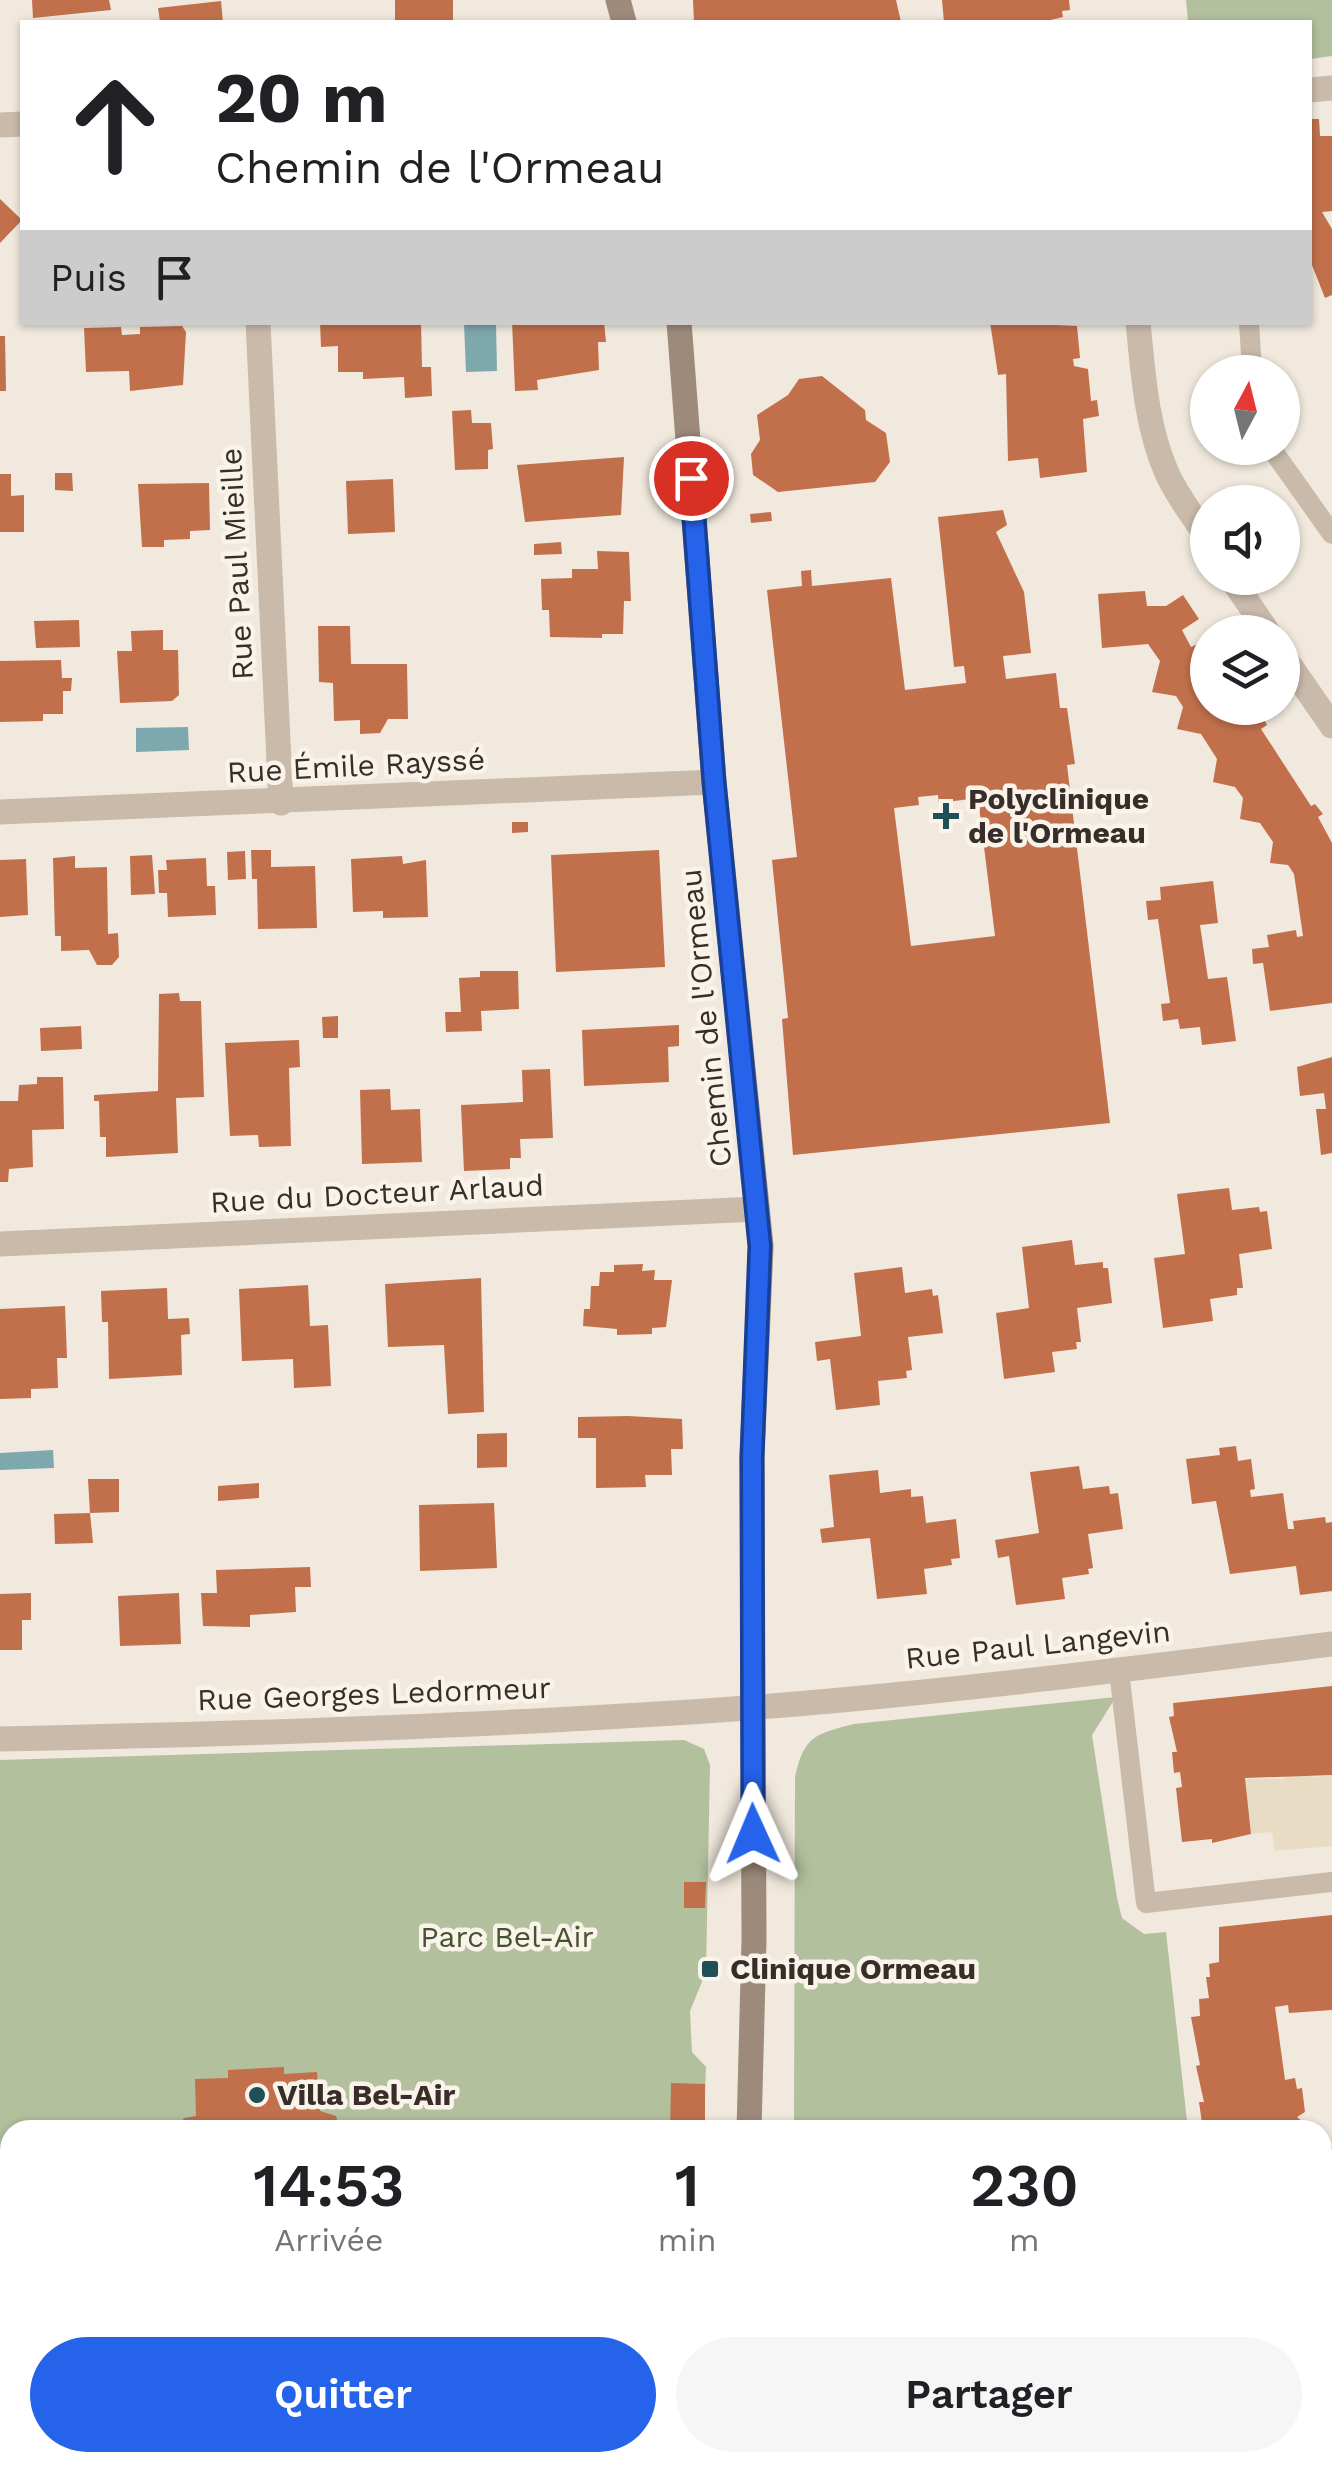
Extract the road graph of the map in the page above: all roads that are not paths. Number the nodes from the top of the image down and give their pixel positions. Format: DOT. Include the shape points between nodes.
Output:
graph roads {
  1 [pos="258,325"];
  2 [pos="679,325"];
  3 [pos="1138,325"];
  4 [pos="1249,325"];
  5 [pos="1251,355"];
  6 [pos="1283,465"];
  7 [pos="1190,511"];
  8 [pos="1332,534"];
  9 [pos="1300,680"];
  10 [pos="1332,726"];
  11 [pos="714,782"];
  12 [pos="282,803"];
  13 [pos="0,812"];
  14 [pos="758,1209"];
  15 [pos="0,1244"];
  16 [pos="1332,1644"];
  17 [pos="1119,1671"];
  18 [pos="751,1707"];
  19 [pos="0,1740"];
  20 [pos="1332,1882"];
  21 [pos="749,2120"];
  1 -- 12 [label="street, Rue Paul Mieille"];
  2 -- 11 [label="street, Chemin de l'Ormeau"];
  3 -- 7 [label="street" via="1157,446"];
  4 -- 5 [label="lane"];
  6 -- 8 [label="lane"];
  9 -- 10 [label="street"];
  11 -- 12 [label="street, Rue Émile Rayssé"];
  11 -- 14 [label="street, Chemin de l'Ormeau"];
  12 -- 13 [label="street, Rue Émile Rayssé"];
  14 -- 15 [label="street, Rue du Docteur Arlaud"];
  14 -- 18 [label="street, Chemin de l'Ormeau"];
  16 -- 17 [label="street, Rue Paul Langevin"];
  17 -- 18 [label="street, Rue Paul Langevin"];
  17 -- 20 [label="lane" via="1146,1903"];
  18 -- 19 [label="street, Rue Georges Ledormeur"];
  18 -- 21 [label="street, Chemin de l'Ormeau"];
}
